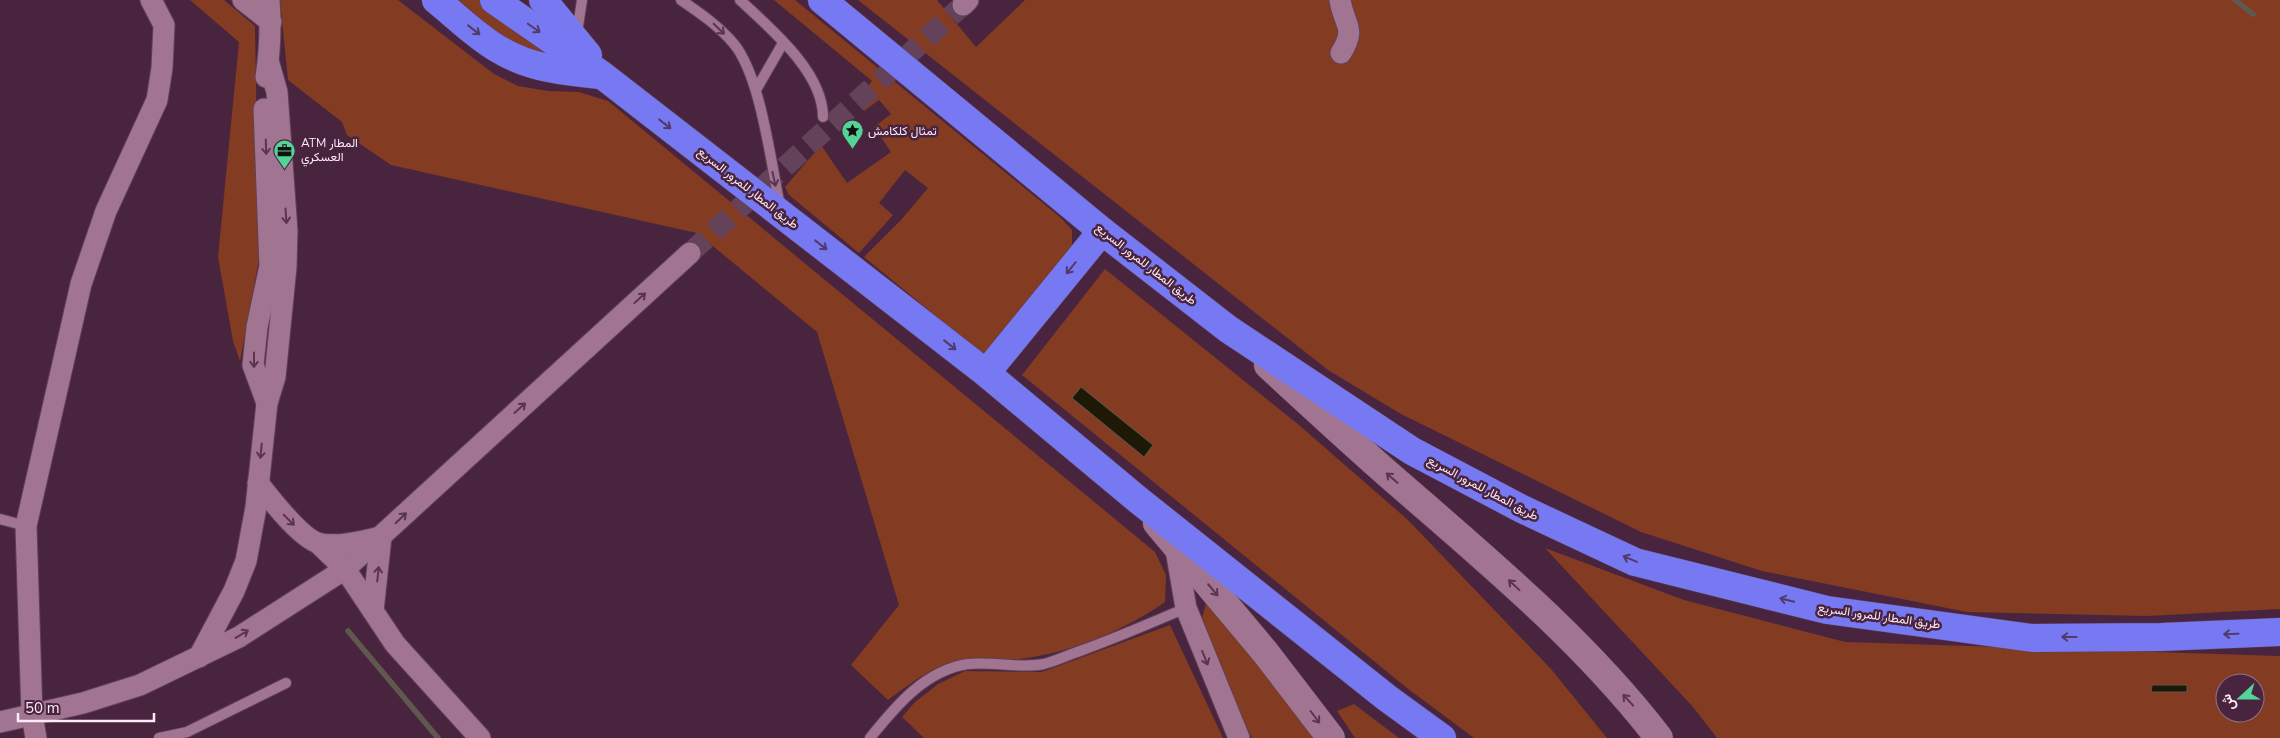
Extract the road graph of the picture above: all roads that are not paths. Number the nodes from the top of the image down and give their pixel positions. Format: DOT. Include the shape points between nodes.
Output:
graph roads {
  1 [pos="152,0"];
  2 [pos="244,0"];
  3 [pos="269,0"];
  4 [pos="436,0"];
  5 [pos="494,0"];
  6 [pos="543,0"];
  7 [pos="582,0"];
  8 [pos="681,0"];
  9 [pos="740,0"];
  10 [pos="822,0"];
  11 [pos="1340,0"];
  12 [pos="271,22"];
  13 [pos="576,39"];
  14 [pos="783,43"];
  15 [pos="1341,53"];
  16 [pos="269,64"];
  17 [pos="602,75"];
  18 [pos="756,90"];
  19 [pos="823,117"];
  20 [pos="782,214"];
  21 [pos="1102,231"];
  22 [pos="690,253"];
  23 [pos="257,327"];
  24 [pos="1228,329"];
  25 [pos="280,332"];
  26 [pos="986,373"];
  27 [pos="267,403"];
  28 [pos="258,483"];
  29 [pos="1137,499"];
  30 [pos="0,519"];
  31 [pos="26,526"];
  32 [pos="381,537"];
  33 [pos="1174,544"];
  34 [pos="320,545"];
  35 [pos="345,569"];
  36 [pos="1186,608"];
  37 [pos="373,611"];
  38 [pos="2280,632"];
  39 [pos="199,657"];
  40 [pos="286,683"];
  41 [pos="32,715"];
  42 [pos="0,722"];
  43 [pos="36,738"];
  44 [pos="159,738"];
  45 [pos="480,738"];
  46 [pos="870,738"];
  47 [pos="1239,738"];
  48 [pos="1331,738"];
  49 [pos="1442,738"];
  50 [pos="1659,738"];
  1 -- 31 [label="street" via="164,25 157,100 106,211 81,284"];
  2 -- 12 [label="street"];
  3 -- 12 [label="street"];
  4 -- 17 [label="highway, one-way" via="499,50 566,72"];
  5 -- 17 [label="highway, طريق المطار للمرور السريع, one-way"];
  6 -- 13 [label="highway"];
  7 -- 13 [label="lane"];
  8 -- 18 [label="lane, one-way" via="718,27 735,46"];
  9 -- 14 [label="lane"];
  10 -- 21 [label="highway, طريق المطار للمرور السريع"];
  11 -- 15 [label="street" via="1350,30 1349,40"];
  12 -- 16 [label="street"];
  13 -- 17 [label="highway"];
  14 -- 18 [label="lane"];
  14 -- 19 [label="lane" via="818,89 823,102"];
  16 -- 23 [label="street, one-way" via="264,91 270,266"];
  16 -- 25 [label="street, one-way" via="277,92 287,231"];
  17 -- 20 [label="highway, طريق المطار للمرور السريع, one-way"];
  18 -- 20 [label="lane, one-way"];
  20 -- 26 [label="highway, طريق المطار للمرور السريع, one-way"];
  21 -- 24 [label="highway, طريق المطار للمرور السريع"];
  21 -- 26 [label="highway, one-way"];
  32 -- 22 [label="street, one-way"];
  23 -- 25 [label="street"];
  23 -- 27 [label="street, one-way" via="253,365"];
  38 -- 24 [label="highway, طريق المطار للمرور السريع, one-way" via="2032,638 1827,610 1635,562 1522,509 1412,451"];
  50 -- 24 [label="street, one-way" via="1640,713 1566,634"];
  25 -- 27 [label="street" via="274,385"];
  26 -- 29 [label="highway, طريق المطار للمرور السريع"];
  27 -- 28 [label="street, one-way"];
  28 -- 34 [label="street, one-way" via="279,510"];
  28 -- 39 [label="street" via="246,561"];
  29 -- 33 [label="street"];
  29 -- 49 [label="highway, طريق المطار للمرور السريع"];
  30 -- 31 [label="lane"];
  31 -- 41 [label="street"];
  32 -- 34 [label="street"];
  32 -- 35 [label="street"];
  37 -- 32 [label="street, one-way"];
  33 -- 36 [label="street"];
  33 -- 48 [label="street, one-way" via="1265,652"];
  34 -- 35 [label="street"];
  35 -- 37 [label="street"];
  39 -- 35 [label="street, one-way" via="239,637"];
  36 -- 46 [label="lane" via="1044,664 968,664 942,672 924,682 893,709"];
  36 -- 47 [label="street, one-way"];
  37 -- 45 [label="street" via="394,644"];
  39 -- 41 [label="street" via="140,685"];
  40 -- 44 [label="lane" via="187,732"];
  41 -- 42 [label="street"];
  41 -- 43 [label="street"];
}
